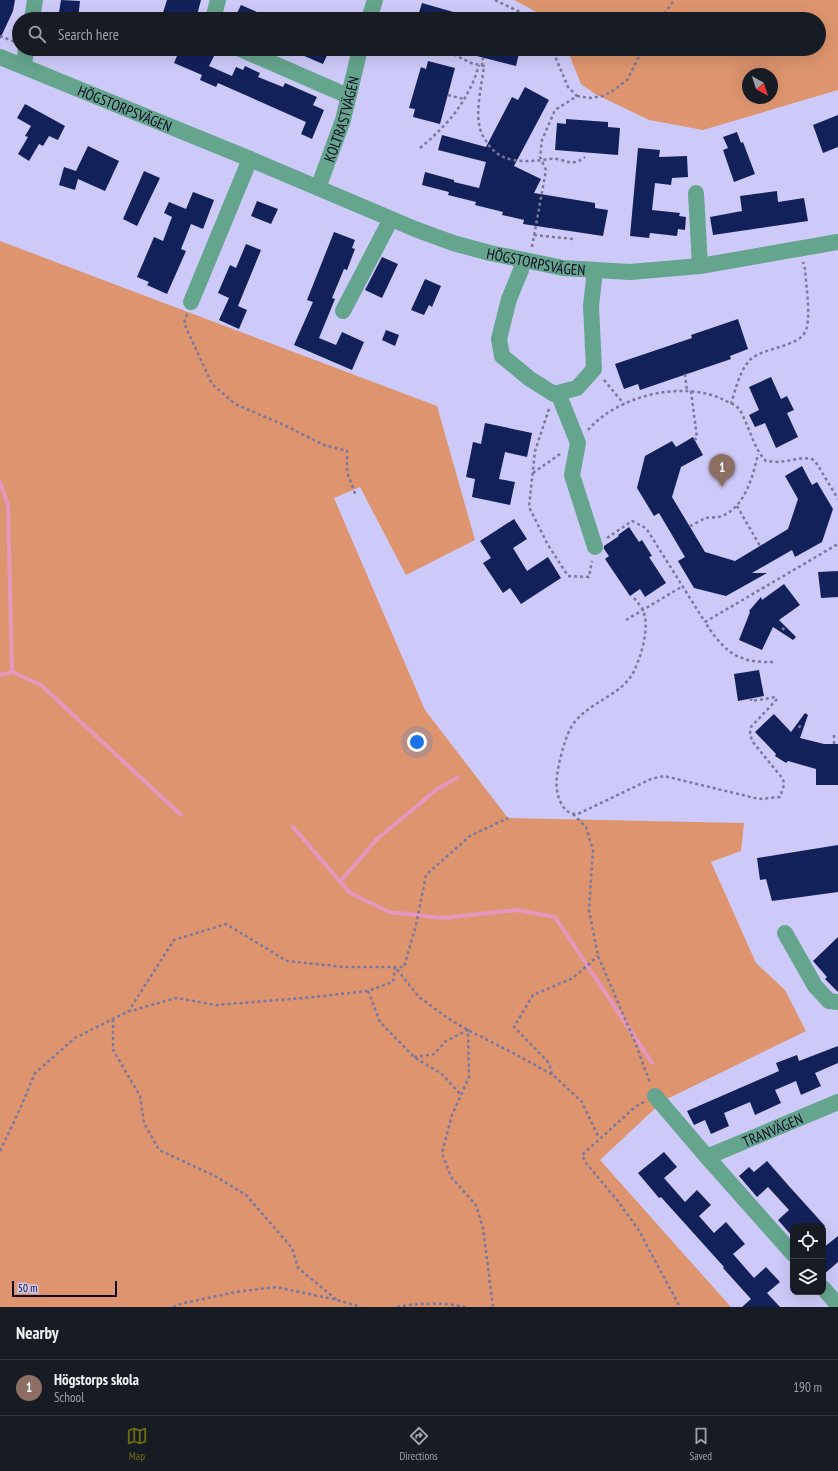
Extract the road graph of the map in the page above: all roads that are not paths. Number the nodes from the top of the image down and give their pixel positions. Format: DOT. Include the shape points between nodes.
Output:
graph roads {
  1 [pos="35,0"];
  2 [pos="218,0"];
  3 [pos="375,0"];
  4 [pos="33,12"];
  5 [pos="215,12"];
  6 [pos="371,12"];
  7 [pos="25,56"];
  8 [pos="256,56"];
  9 [pos="358,56"];
  10 [pos="0,57"];
  11 [pos="24,66"];
  12 [pos="348,96"];
  13 [pos="250,159"];
  14 [pos="318,188"];
  15 [pos="696,193"];
  16 [pos="391,219"];
  17 [pos="838,242"];
  18 [pos="526,261"];
  19 [pos="700,266"];
  20 [pos="595,270"];
  21 [pos="191,302"];
  22 [pos="343,311"];
  23 [pos="556,393"];
  24 [pos="595,547"];
  25 [pos="784,933"];
  26 [pos="838,1002"];
  27 [pos="655,1096"];
  28 [pos="838,1102"];
  29 [pos="707,1157"];
  30 [pos="790,1251"];
  31 [pos="826,1291"];
  32 [pos="838,1305"];
  1 -- 4 [label="street"];
  2 -- 5 [label="street"];
  3 -- 6 [label="street"];
  7 -- 11 [label="street"];
  8 -- 12 [label="street"];
  9 -- 12 [label="street, KOLTRASTVÄGEN"];
  10 -- 11 [label="street, HÖGSTORPSVÄGEN"];
  11 -- 13 [label="street, HÖGSTORPSVÄGEN"];
  12 -- 14 [label="street, KOLTRASTVÄGEN" via="343,120"];
  13 -- 14 [label="street, HÖGSTORPSVÄGEN"];
  13 -- 21 [label="street"];
  14 -- 16 [label="street, HÖGSTORPSVÄGEN"];
  15 -- 19 [label="street"];
  16 -- 18 [label="street, HÖGSTORPSVÄGEN" via="453,243"];
  16 -- 22 [label="street"];
  17 -- 19 [label="street, HÖGSTORPSVÄGEN"];
  18 -- 20 [label="street, HÖGSTORPSVÄGEN" via="563,268"];
  18 -- 23 [label="street" via="509,299 499,339 502,356 530,379"];
  19 -- 20 [label="street, HÖGSTORPSVÄGEN" via="630,272"];
  20 -- 23 [label="street" via="592,306 594,369 577,388"];
  23 -- 24 [label="street" via="578,443 572,475"];
  25 -- 26 [label="street" via="815,986 829,1000"];
  27 -- 29 [label="street"];
  28 -- 29 [label="street, TRANVÄGEN"];
  29 -- 30 [label="street"];
  31 -- 32 [label="street"];
}
